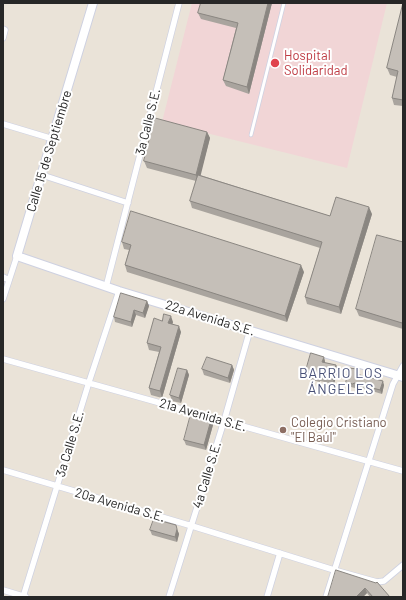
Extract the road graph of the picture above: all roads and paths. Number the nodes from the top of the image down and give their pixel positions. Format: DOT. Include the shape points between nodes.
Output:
graph roads {
  1 [pos="93,3"];
  2 [pos="179,3"];
  3 [pos="284,3"];
  4 [pos="4,30"];
  5 [pos="3,38"];
  6 [pos="3,124"];
  7 [pos="251,135"];
  8 [pos="53,139"];
  9 [pos="42,175"];
  10 [pos="128,202"];
  11 [pos="17,256"];
  12 [pos="3,277"];
  13 [pos="9,280"];
  14 [pos="106,287"];
  15 [pos="118,291"];
  16 [pos="3,299"];
  17 [pos="250,330"];
  18 [pos="3,359"];
  19 [pos="403,366"];
  20 [pos="400,376"];
  21 [pos="89,382"];
  22 [pos="224,421"];
  23 [pos="368,461"];
  24 [pos="3,470"];
  25 [pos="403,471"];
  26 [pos="58,486"];
  27 [pos="192,526"];
  28 [pos="280,553"];
  29 [pos="403,565"];
  30 [pos="334,570"];
  31 [pos="3,590"];
  32 [pos="24,597"];
  33 [pos="169,597"];
  34 [pos="267,597"];
  35 [pos="326,597"];
  1 -- 8 [label="street, Calle 15 de Septiembre"];
  2 -- 10 [label="street, 3a Calle S.E."];
  3 -- 7 [label="lane"];
  4 -- 5 [label="street"];
  6 -- 8 [label="street"];
  8 -- 9 [label="street, Calle 15 de Septiembre"];
  9 -- 10 [label="street"];
  9 -- 11 [label="street, Calle 15 de Septiembre"];
  10 -- 14 [label="street, 3a Calle S.E."];
  11 -- 13 [label="street, Calle 15 de Septiembre"];
  11 -- 14 [label="street, 22a Avenida S.E."];
  12 -- 13 [label="street"];
  13 -- 16 [label="street, Calle 15 de Septiembre"];
  14 -- 15 [label="street, 22a Avenida S.E."];
  15 -- 17 [label="street, 22a Avenida S.E."];
  15 -- 21 [label="street, 3a Calle S.E."];
  17 -- 20 [label="street, 22a Avenida S.E."];
  17 -- 22 [label="street, 4a Calle S.E."];
  18 -- 21 [label="street, 21a Avenida S.E."];
  19 -- 20 [label="street"];
  20 -- 23 [label="street" via="393,384"];
  21 -- 22 [label="street, 21a Avenida S.E."];
  21 -- 26 [label="street, 3a Calle S.E."];
  22 -- 23 [label="street, 21a Avenida S.E."];
  22 -- 27 [label="street, 4a Calle S.E."];
  23 -- 25 [label="street, 21a Avenida S.E."];
  23 -- 30 [label="street"];
  24 -- 26 [label="street, 20a Avenida S.E."];
  26 -- 27 [label="street, 20a Avenida S.E."];
  26 -- 32 [label="street, 3a Calle S.E."];
  27 -- 28 [label="street, 20a Avenida S.E."];
  27 -- 33 [label="street, 4a Calle S.E."];
  28 -- 30 [label="street, 20a Avenida S.E."];
  28 -- 34 [label="street"];
  29 -- 30 [label="street, 20a Avenida S.E." via="384,581 377,582"];
  30 -- 35 [label="street"];
  31 -- 32 [label="street"];
}
